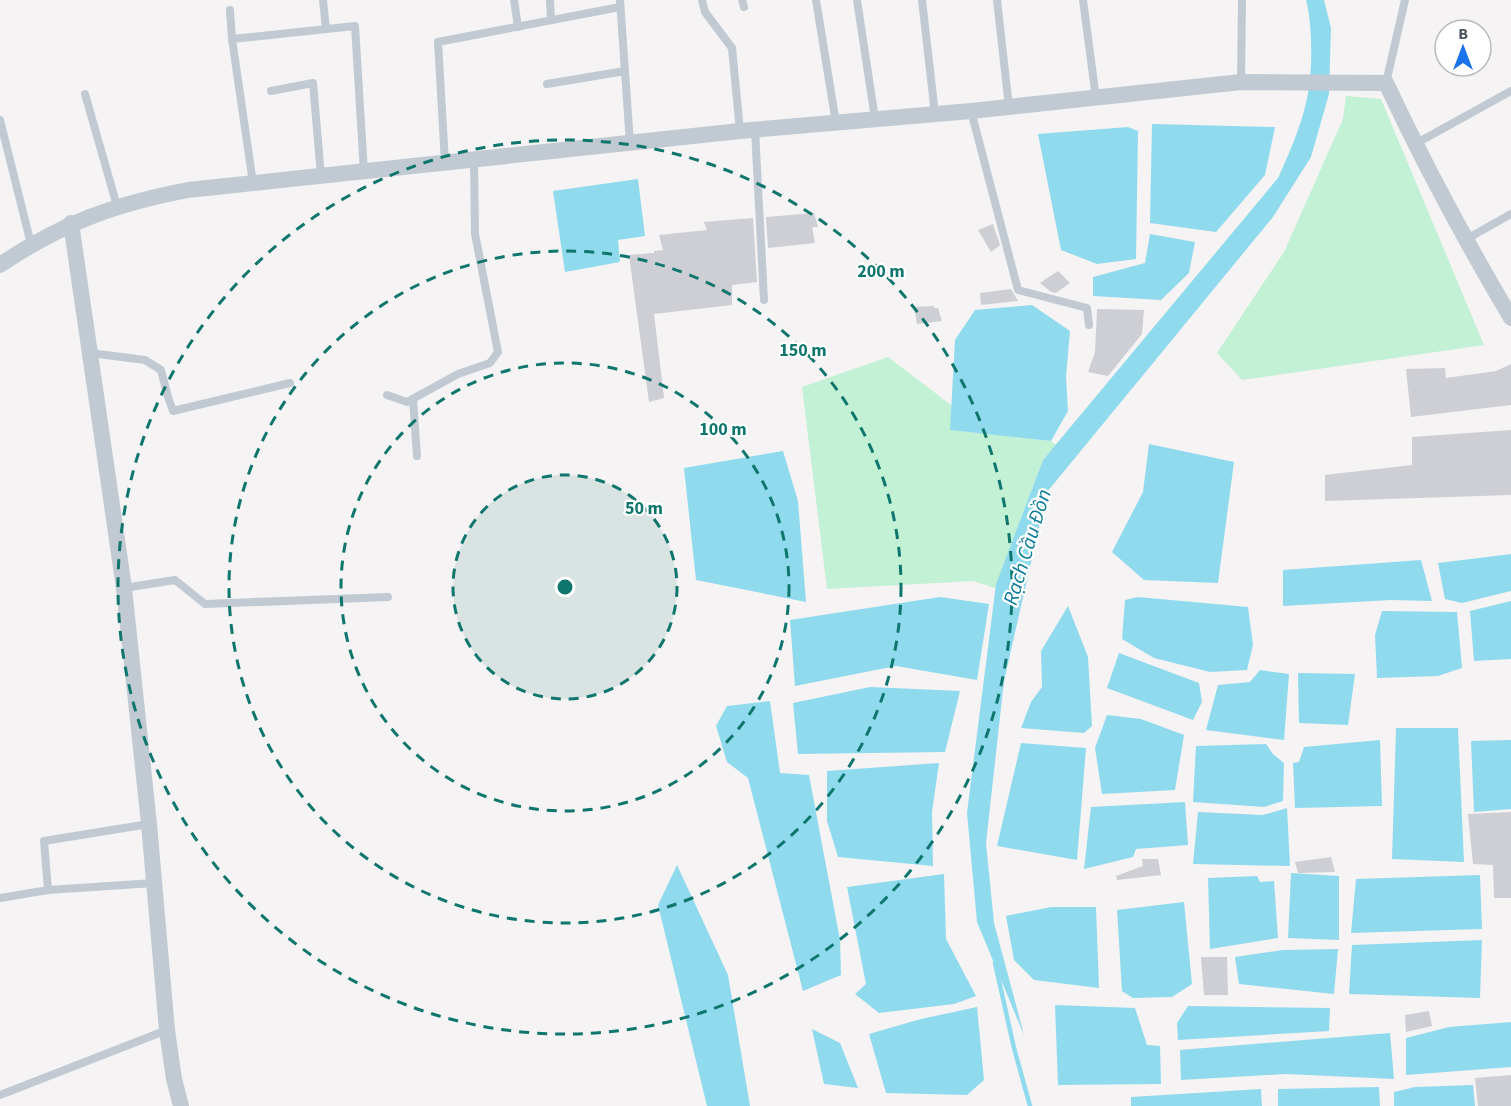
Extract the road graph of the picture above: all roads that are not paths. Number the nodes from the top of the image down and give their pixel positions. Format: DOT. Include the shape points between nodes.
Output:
graph roads {
  1 [pos="323,0"];
  2 [pos="514,0"];
  3 [pos="550,0"];
  4 [pos="702,0"];
  5 [pos="816,0"];
  6 [pos="857,0"];
  7 [pos="922,0"];
  8 [pos="997,0"];
  9 [pos="1083,0"];
  10 [pos="1242,0"];
  11 [pos="1405,0"];
  12 [pos="620,3"];
  13 [pos="230,10"];
  14 [pos="551,20"];
  15 [pos="518,27"];
  16 [pos="326,29"];
  17 [pos="232,39"];
  18 [pos="625,71"];
  19 [pos="1241,82"];
  20 [pos="1386,83"];
  21 [pos="547,84"];
  22 [pos="271,91"];
  23 [pos="1511,91"];
  24 [pos="85,94"];
  25 [pos="1096,98"];
  26 [pos="1009,107"];
  27 [pos="971,111"];
  28 [pos="935,114"];
  29 [pos="875,119"];
  30 [pos="0,120"];
  31 [pos="836,123"];
  32 [pos="748,131"];
  33 [pos="630,143"];
  34 [pos="1415,145"];
  35 [pos="474,160"];
  36 [pos="445,163"];
  37 [pos="364,172"];
  38 [pos="321,177"];
  39 [pos="253,183"];
  40 [pos="117,206"];
  41 [pos="1511,214"];
  42 [pos="71,223"];
  43 [pos="1465,240"];
  44 [pos="31,244"];
  45 [pos="0,264"];
  46 [pos="764,300"];
  47 [pos="1511,318"];
  48 [pos="1089,325"];
  49 [pos="89,353"];
  50 [pos="290,383"];
  51 [pos="387,395"];
  52 [pos="413,399"];
  53 [pos="417,456"];
  54 [pos="124,588"];
  55 [pos="388,597"];
  56 [pos="149,824"];
  57 [pos="154,883"];
  58 [pos="48,890"];
  59 [pos="0,898"];
  60 [pos="167,1030"];
  61 [pos="0,1091"];
  62 [pos="181,1106"];
  1 -- 16 [label="lane"];
  2 -- 15 [label="lane"];
  3 -- 14 [label="lane"];
  4 -- 32 [label="lane" via="705,12 732,48"];
  5 -- 31 [label="lane"];
  6 -- 29 [label="lane"];
  7 -- 28 [label="lane"];
  8 -- 26 [label="lane"];
  9 -- 25 [label="lane"];
  10 -- 19 [label="lane"];
  11 -- 20 [label="lane"];
  12 -- 14 [label="lane"];
  12 -- 18 [label="lane"];
  13 -- 17 [label="lane"];
  14 -- 15 [label="lane"];
  15 -- 36 [label="lane" via="438,42"];
  16 -- 17 [label="lane"];
  16 -- 37 [label="lane" via="355,26"];
  17 -- 39 [label="lane"];
  18 -- 21 [label="lane"];
  18 -- 33 [label="lane"];
  19 -- 20 [label="street"];
  19 -- 25 [label="street"];
  20 -- 34 [label="street"];
  22 -- 38 [label="lane" via="313,83"];
  23 -- 34 [label="lane"];
  24 -- 40 [label="lane"];
  25 -- 26 [label="street"];
  26 -- 27 [label="street"];
  27 -- 28 [label="street"];
  27 -- 48 [label="lane" via="1017,290 1087,308"];
  28 -- 29 [label="street"];
  29 -- 31 [label="street"];
  30 -- 44 [label="lane"];
  31 -- 32 [label="street"];
  32 -- 33 [label="street"];
  32 -- 46 [label="lane"];
  33 -- 35 [label="street"];
  34 -- 43 [label="street"];
  35 -- 36 [label="street"];
  35 -- 52 [label="lane" via="475,234 498,352 490,363 458,374"];
  36 -- 37 [label="street"];
  37 -- 38 [label="street"];
  38 -- 39 [label="street"];
  39 -- 40 [label="street" via="188,190"];
  40 -- 42 [label="street"];
  41 -- 43 [label="lane"];
  42 -- 44 [label="street"];
  42 -- 49 [label="street"];
  43 -- 47 [label="street"];
  44 -- 45 [label="street"];
  49 -- 50 [label="lane" via="144,360 161,370 173,411"];
  49 -- 54 [label="street"];
  51 -- 52 [label="lane" via="407,402"];
  52 -- 53 [label="lane"];
  54 -- 55 [label="lane" via="175,580 206,604"];
  54 -- 56 [label="street"];
  56 -- 57 [label="street"];
  56 -- 58 [label="lane" via="44,841"];
  57 -- 58 [label="lane"];
  57 -- 60 [label="street"];
  58 -- 59 [label="lane"];
  60 -- 61 [label="lane"];
  60 -- 62 [label="street"];
}
